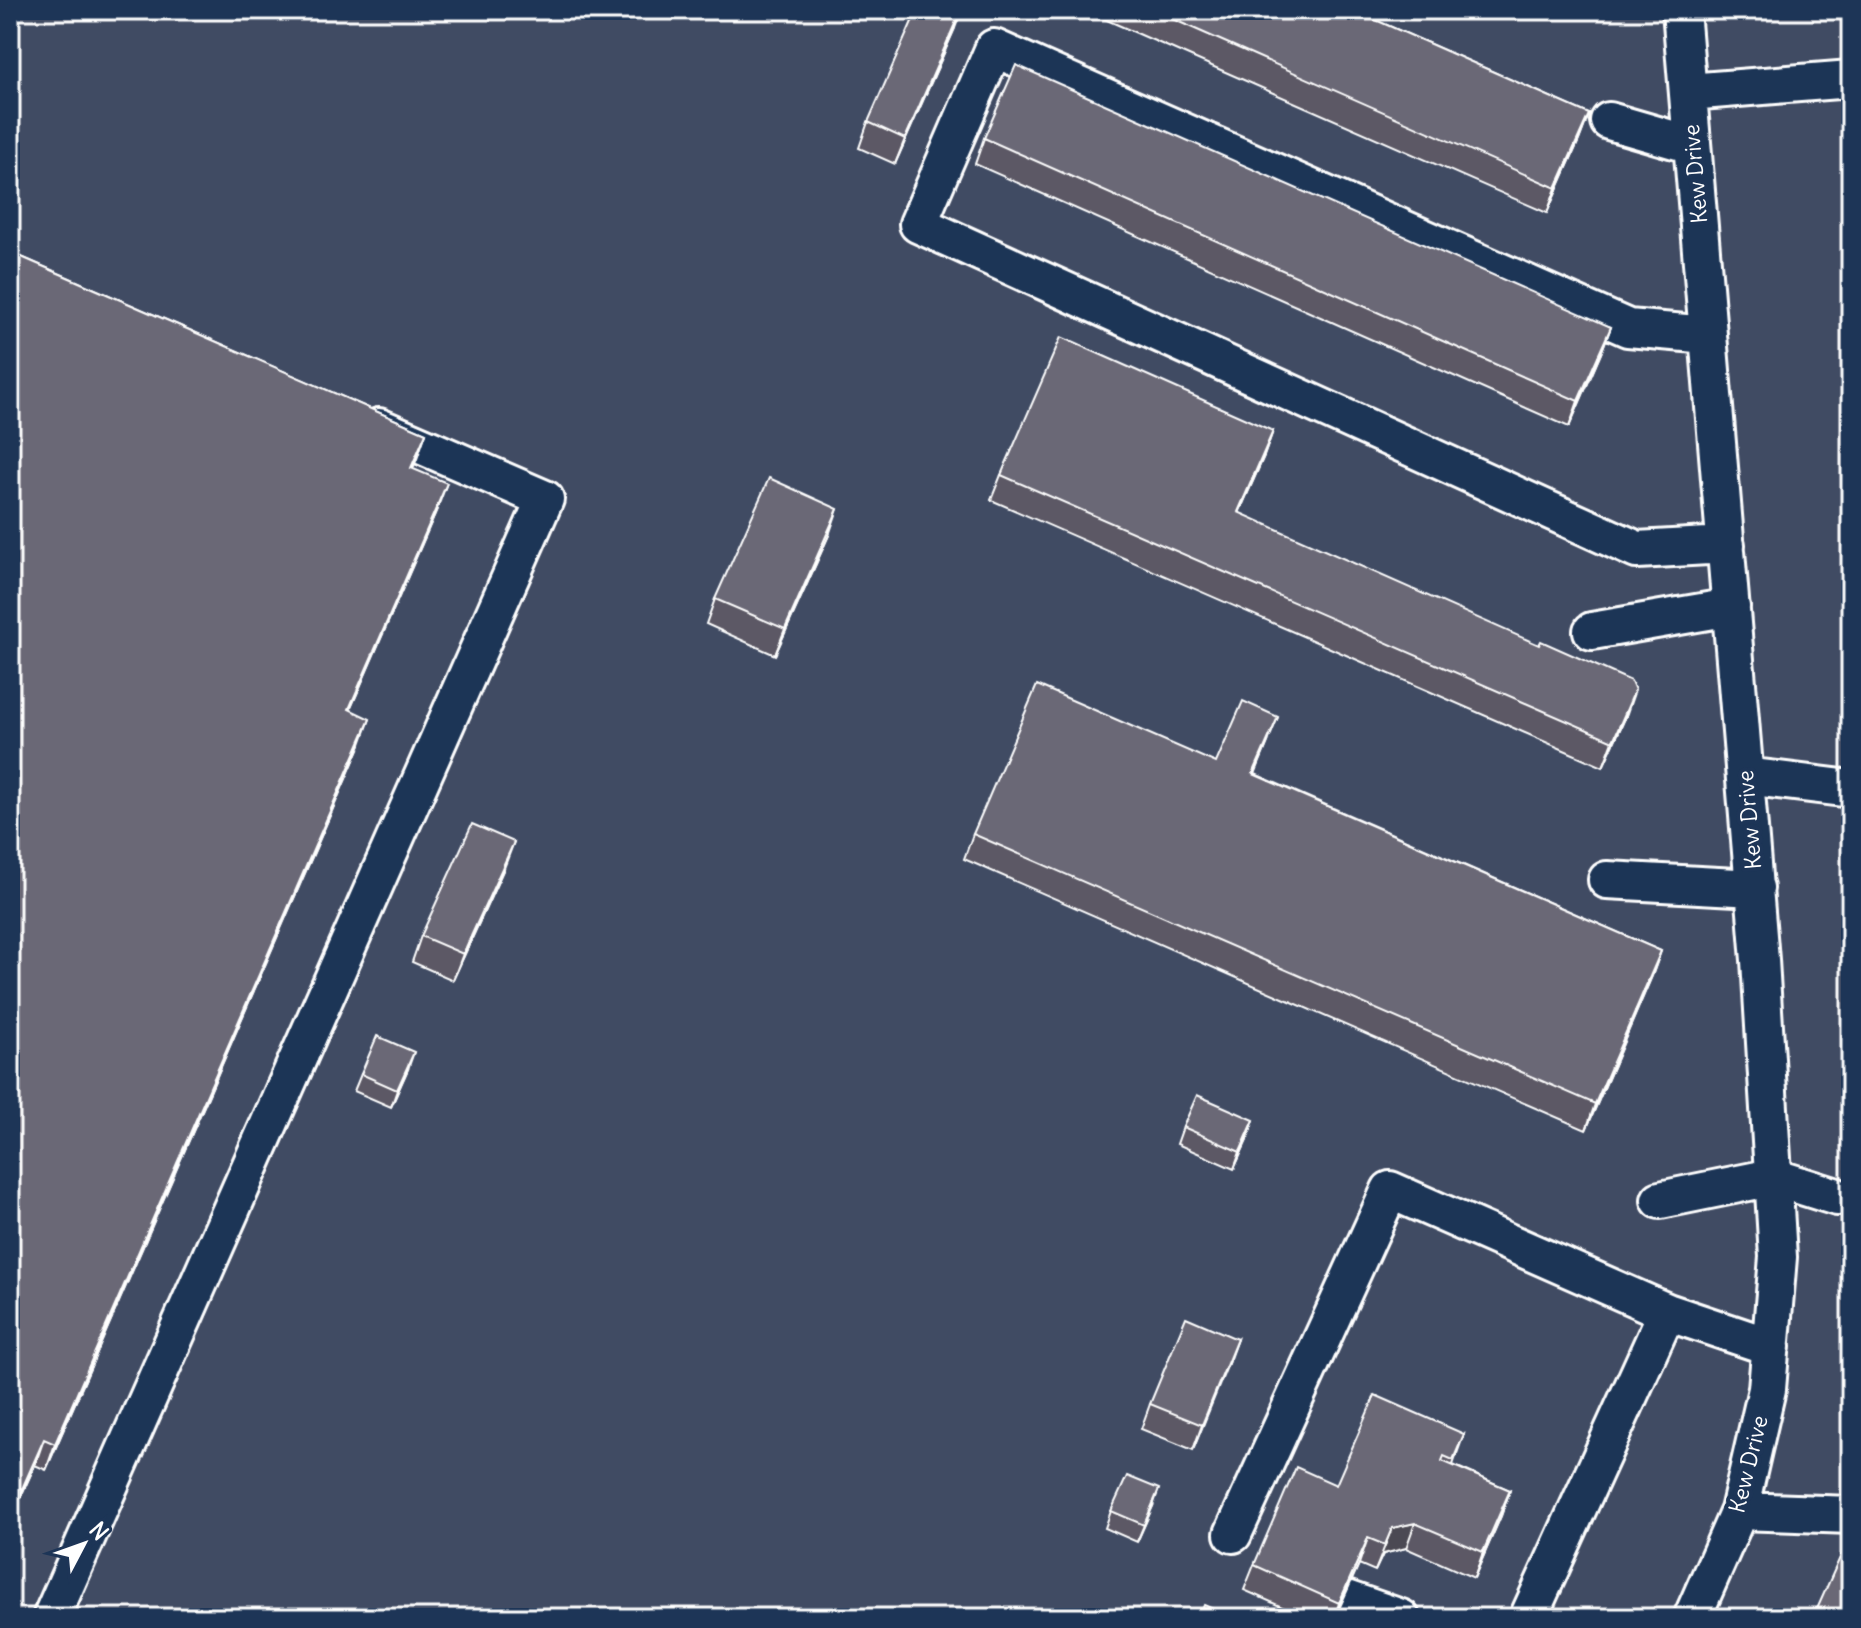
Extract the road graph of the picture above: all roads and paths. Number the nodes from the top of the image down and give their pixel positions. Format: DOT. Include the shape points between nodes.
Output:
graph roads {
  1 [pos="1681,10"];
  2 [pos="1851,79"];
  3 [pos="1688,92"];
  4 [pos="1609,121"];
  5 [pos="1692,145"];
  6 [pos="1708,335"];
  7 [pos="343,411"];
  8 [pos="1726,545"];
  9 [pos="1731,607"];
  10 [pos="1592,631"];
  11 [pos="1745,776"];
  12 [pos="1851,789"];
  13 [pos="1607,880"];
  14 [pos="1755,888"];
  15 [pos="1773,1177"];
  16 [pos="1837,1197"];
  17 [pos="1660,1200"];
  18 [pos="1667,1312"];
  19 [pos="1771,1347"];
  20 [pos="1739,1511"];
  21 [pos="1851,1515"];
  22 [pos="1233,1534"];
  23 [pos="1343,1598"];
  24 [pos="51,1618"];
  25 [pos="1401,1618"];
  26 [pos="1528,1618"];
  27 [pos="1692,1618"];
  1 -- 3 [label="street, Kew Drive"];
  2 -- 3 [label="street"];
  3 -- 5 [label="street, Kew Drive"];
  4 -- 5 [label="street"];
  5 -- 6 [label="street, Kew Drive"];
  6 -- 8 [label="street, Kew Drive"];
  6 -- 8 [label="street" via="1628,328 994,48 918,224 1637,550"];
  7 -- 24 [label="street" via="545,499"];
  8 -- 9 [label="street, Kew Drive"];
  9 -- 10 [label="street"];
  9 -- 11 [label="street, Kew Drive"];
  11 -- 12 [label="street"];
  11 -- 14 [label="street, Kew Drive"];
  13 -- 14 [label="street"];
  14 -- 15 [label="street, Kew Drive"];
  15 -- 16 [label="street"];
  15 -- 17 [label="street"];
  15 -- 19 [label="street, Kew Drive" via="1778,1257"];
  18 -- 19 [label="street"];
  18 -- 22 [label="street" via="1390,1190"];
  18 -- 26 [label="street"];
  19 -- 20 [label="street, Kew Drive" via="1767,1389"];
  20 -- 21 [label="street"];
  20 -- 27 [label="street, Kew Drive"];
  23 -- 25 [label="street"];
}
